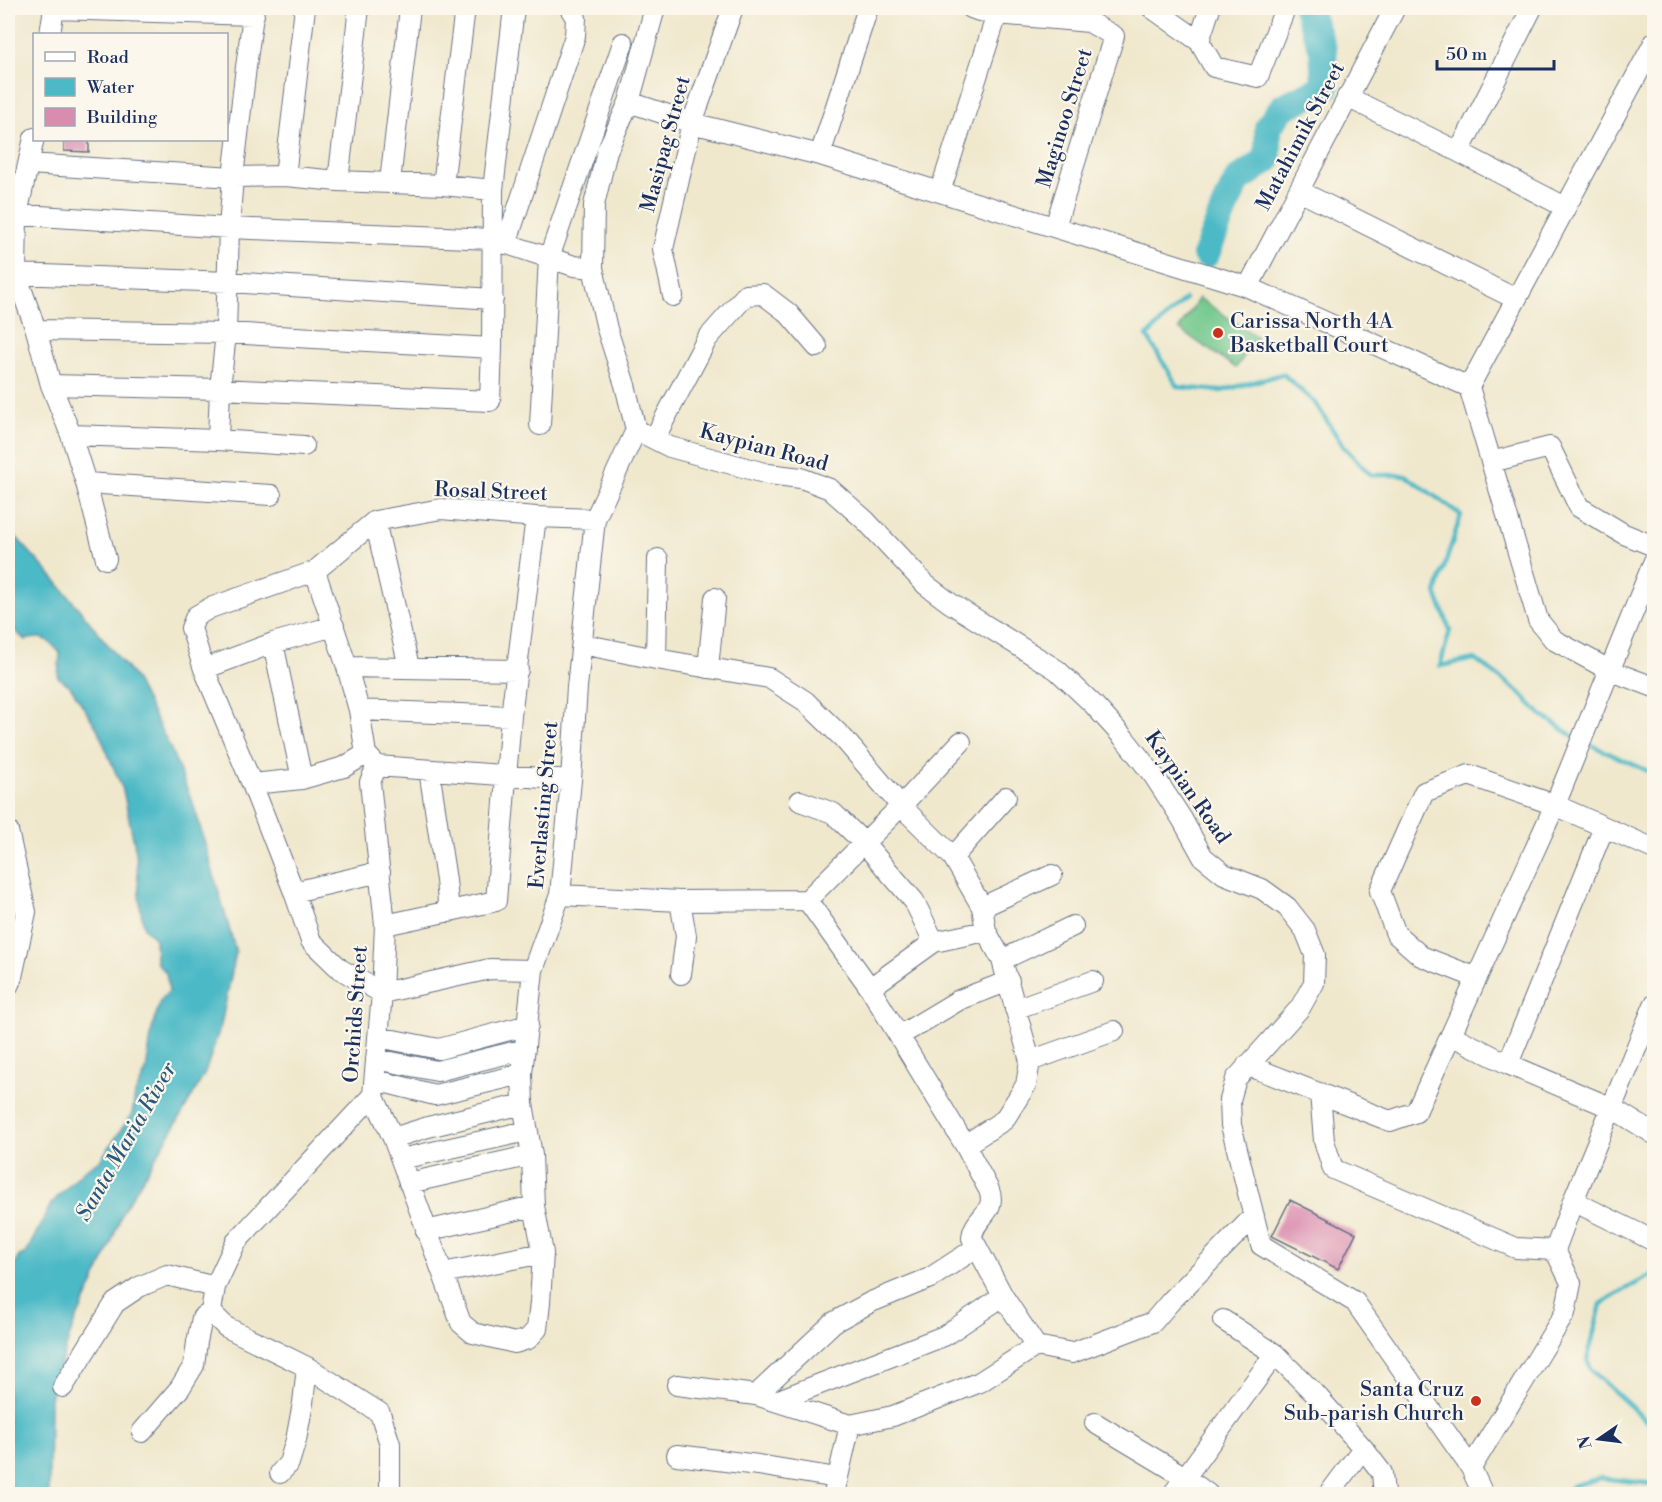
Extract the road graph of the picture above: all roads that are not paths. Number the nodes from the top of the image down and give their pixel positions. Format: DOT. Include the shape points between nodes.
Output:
graph roads {
  1 [pos="54,8"];
  2 [pos="305,8"];
  3 [pos="359,8"];
  4 [pos="410,8"];
  5 [pos="465,8"];
  6 [pos="514,8"];
  7 [pos="570,8"];
  8 [pos="655,8"];
  9 [pos="733,8"];
  10 [pos="868,8"];
  11 [pos="971,8"];
  12 [pos="1152,8"];
  13 [pos="1210,8"];
  14 [pos="1395,8"];
  15 [pos="1532,8"];
  16 [pos="254,11"];
  17 [pos="1033,13"];
  18 [pos="997,14"];
  19 [pos="1283,14"];
  20 [pos="50,33"];
  21 [pos="1199,42"];
  22 [pos="623,43"];
  23 [pos="1654,43"];
  24 [pos="236,66"];
  25 [pos="1347,98"];
  26 [pos="628,102"];
  27 [pos="234,117"];
  28 [pos="692,123"];
  29 [pos="34,141"];
  30 [pos="1459,152"];
  31 [pos="820,155"];
  32 [pos="30,164"];
  33 [pos="285,176"];
  34 [pos="233,177"];
  35 [pos="338,181"];
  36 [pos="390,182"];
  37 [pos="444,185"];
  38 [pos="493,190"];
  39 [pos="1299,191"];
  40 [pos="940,192"];
  41 [pos="1565,207"];
  42 [pos="12,214"];
  43 [pos="1055,227"];
  44 [pos="229,228"];
  45 [pos="499,241"];
  46 [pos="549,258"];
  47 [pos="593,268"];
  48 [pos="16,274"];
  49 [pos="229,282"];
  50 [pos="1248,287"];
  51 [pos="673,296"];
  52 [pos="493,299"];
  53 [pos="1516,299"];
  54 [pos="36,330"];
  55 [pos="226,333"];
  56 [pos="817,347"];
  57 [pos="492,348"];
  58 [pos="51,385"];
  59 [pos="1469,387"];
  60 [pos="220,389"];
  61 [pos="540,425"];
  62 [pos="636,430"];
  63 [pos="71,435"];
  64 [pos="654,439"];
  65 [pos="218,440"];
  66 [pos="304,446"];
  67 [pos="1491,462"];
  68 [pos="86,483"];
  69 [pos="271,495"];
  70 [pos="536,517"];
  71 [pos="596,519"];
  72 [pos="375,522"];
  73 [pos="1654,546"];
  74 [pos="658,559"];
  75 [pos="106,560"];
  76 [pos="1654,561"];
  77 [pos="315,571"];
  78 [pos="715,598"];
  79 [pos="334,626"];
  80 [pos="273,643"];
  81 [pos="582,644"];
  82 [pos="656,659"];
  83 [pos="347,667"];
  84 [pos="409,667"];
  85 [pos="708,668"];
  86 [pos="204,669"];
  87 [pos="518,670"];
  88 [pos="1611,670"];
  89 [pos="1654,687"];
  90 [pos="359,710"];
  91 [pos="511,716"];
  92 [pos="961,742"];
  93 [pos="371,760"];
  94 [pos="429,771"];
  95 [pos="507,775"];
  96 [pos="302,779"];
  97 [pos="571,780"];
  98 [pos="252,784"];
  99 [pos="1006,797"];
  100 [pos="800,801"];
  101 [pos="1555,805"];
  102 [pos="901,806"];
  103 [pos="1605,827"];
  104 [pos="8,831"];
  105 [pos="864,843"];
  106 [pos="1654,849"];
  107 [pos="953,856"];
  108 [pos="380,872"];
  109 [pos="1052,875"];
  110 [pos="294,892"];
  111 [pos="560,895"];
  112 [pos="807,900"];
  113 [pos="680,901"];
  114 [pos="982,907"];
  115 [pos="448,912"];
  116 [pos="385,925"];
  117 [pos="1073,926"];
  118 [pos="986,930"];
  119 [pos="934,942"];
  120 [pos="1002,960"];
  121 [pos="533,970"];
  122 [pos="681,974"];
  123 [pos="1477,978"];
  124 [pos="1008,981"];
  125 [pos="1093,981"];
  126 [pos="8,987"];
  127 [pos="870,988"];
  128 [pos="382,993"];
  129 [pos="1654,1005"];
  130 [pos="1015,1009"];
  131 [pos="528,1025"];
  132 [pos="1114,1031"];
  133 [pos="1451,1035"];
  134 [pos="899,1036"];
  135 [pos="378,1037"];
  136 [pos="525,1049"];
  137 [pos="376,1059"];
  138 [pos="1030,1061"];
  139 [pos="1508,1064"];
  140 [pos="1247,1065"];
  141 [pos="522,1074"];
  142 [pos="374,1088"];
  143 [pos="1320,1093"];
  144 [pos="523,1104"];
  145 [pos="1612,1108"];
  146 [pos="527,1131"];
  147 [pos="1654,1134"];
  148 [pos="393,1138"];
  149 [pos="965,1145"];
  150 [pos="531,1155"];
  151 [pos="400,1159"];
  152 [pos="409,1183"];
  153 [pos="1573,1201"];
  154 [pos="534,1206"];
  155 [pos="1254,1216"];
  156 [pos="426,1231"];
  157 [pos="1654,1241"];
  158 [pos="976,1248"];
  159 [pos="1555,1250"];
  160 [pos="543,1253"];
  161 [pos="443,1274"];
  162 [pos="215,1287"];
  163 [pos="1003,1296"];
  164 [pos="211,1312"];
  165 [pos="1223,1320"];
  166 [pos="528,1339"];
  167 [pos="1036,1346"];
  168 [pos="1275,1354"];
  169 [pos="307,1367"];
  170 [pos="677,1384"];
  171 [pos="63,1388"];
  172 [pos="756,1395"];
  173 [pos="776,1401"];
  174 [pos="1095,1423"];
  175 [pos="850,1425"];
  176 [pos="142,1432"];
  177 [pos="1363,1448"];
  178 [pos="677,1455"];
  179 [pos="1471,1468"];
  180 [pos="280,1473"];
  181 [pos="1185,1477"];
  182 [pos="835,1486"];
  183 [pos="1481,1493"];
  184 [pos="390,1494"];
  185 [pos="1173,1494"];
  186 [pos="1208,1494"];
  187 [pos="1329,1494"];
  188 [pos="1384,1494"];
  1 -- 16 [label="street"];
  1 -- 20 [label="street"];
  2 -- 33 [label="street"];
  3 -- 35 [label="street"];
  4 -- 36 [label="street"];
  5 -- 37 [label="street"];
  6 -- 38 [label="street"];
  7 -- 45 [label="street" via="576,18 575,36"];
  8 -- 26 [label="street"];
  9 -- 28 [label="street, Masipag Street"];
  10 -- 31 [label="street"];
  11 -- 18 [label="street, Maginoo Street"];
  12 -- 21 [label="street"];
  13 -- 21 [label="street"];
  14 -- 25 [label="street, Matahimik Street"];
  15 -- 30 [label="street"];
  16 -- 24 [label="street"];
  17 -- 18 [label="street, Maginoo Street"];
  17 -- 43 [label="street, Maginoo Street" via="1089,22 1114,36"];
  18 -- 40 [label="street"];
  19 -- 21 [label="street" via="1258,77 1214,67"];
  22 -- 46 [label="street"];
  23 -- 41 [label="street"];
  24 -- 27 [label="street"];
  25 -- 30 [label="street"];
  25 -- 39 [label="street, Matahimik Street"];
  26 -- 28 [label="street"];
  26 -- 47 [label="street" via="607,151 594,205"];
  27 -- 34 [label="street"];
  28 -- 31 [label="street"];
  28 -- 51 [label="street, Masipag Street" via="663,249"];
  29 -- 32 [label="street"];
  30 -- 41 [label="street"];
  31 -- 40 [label="street"];
  32 -- 34 [label="street"];
  32 -- 42 [label="street"];
  33 -- 34 [label="street"];
  33 -- 35 [label="street"];
  34 -- 44 [label="street"];
  35 -- 36 [label="street"];
  36 -- 37 [label="street"];
  37 -- 38 [label="street"];
  38 -- 45 [label="street"];
  39 -- 50 [label="street, Matahimik Street"];
  39 -- 53 [label="street"];
  40 -- 43 [label="street"];
  41 -- 53 [label="street"];
  42 -- 44 [label="street"];
  42 -- 48 [label="street"];
  43 -- 50 [label="street"];
  44 -- 45 [label="street"];
  44 -- 49 [label="street"];
  45 -- 46 [label="street"];
  45 -- 52 [label="street"];
  46 -- 47 [label="street"];
  46 -- 61 [label="street"];
  47 -- 62 [label="street"];
  48 -- 49 [label="street"];
  48 -- 54 [label="street"];
  49 -- 52 [label="street"];
  49 -- 55 [label="street"];
  50 -- 59 [label="street"];
  52 -- 57 [label="street"];
  53 -- 59 [label="street"];
  54 -- 55 [label="street"];
  54 -- 58 [label="street"];
  55 -- 57 [label="street"];
  55 -- 60 [label="street"];
  56 -- 64 [label="street" via="788,313 763,294 746,295 707,339"];
  57 -- 60 [label="street" via="490,401"];
  58 -- 60 [label="street"];
  58 -- 63 [label="street"];
  59 -- 67 [label="street"];
  60 -- 65 [label="street"];
  62 -- 64 [label="street, Kaypian Road"];
  62 -- 71 [label="street, Everlasting Street"];
  63 -- 65 [label="street"];
  63 -- 68 [label="street"];
  64 -- 140 [label="street, Kaypian Road" via="670,447 768,474 801,478 830,489 926,585 1058,670 1094,704 1154,776 1203,857 1224,873 1262,889 1287,907 1305,930 1315,956 1314,983 1300,1008"];
  65 -- 66 [label="street"];
  67 -- 73 [label="street" via="1550,447 1579,507 1624,534"];
  67 -- 88 [label="street" via="1538,620 1554,640"];
  68 -- 69 [label="street"];
  68 -- 75 [label="street"];
  70 -- 71 [label="street, Rosal Street"];
  70 -- 72 [label="street, Rosal Street" via="441,509"];
  70 -- 87 [label="street"];
  71 -- 81 [label="street, Everlasting Street"];
  72 -- 77 [label="street, Rosal Street"];
  72 -- 84 [label="street"];
  74 -- 82 [label="street"];
  76 -- 88 [label="street"];
  77 -- 79 [label="street, Orchids Street"];
  77 -- 86 [label="street, Rosal Street" via="196,616 191,628"];
  78 -- 85 [label="street"];
  79 -- 80 [label="street"];
  79 -- 83 [label="street, Orchids Street"];
  80 -- 86 [label="street"];
  80 -- 96 [label="street"];
  81 -- 82 [label="street"];
  81 -- 97 [label="street, Everlasting Street"];
  82 -- 85 [label="street"];
  83 -- 84 [label="street"];
  83 -- 90 [label="street, Orchids Street"];
  84 -- 87 [label="street"];
  85 -- 102 [label="street" via="769,678 805,701 844,739"];
  86 -- 98 [label="street"];
  87 -- 91 [label="street"];
  88 -- 89 [label="street"];
  88 -- 101 [label="street"];
  90 -- 91 [label="street"];
  90 -- 93 [label="street, Orchids Street"];
  91 -- 95 [label="street"];
  92 -- 102 [label="street"];
  93 -- 94 [label="street"];
  93 -- 96 [label="street"];
  93 -- 108 [label="street, Orchids Street"];
  94 -- 95 [label="street"];
  94 -- 115 [label="street"];
  95 -- 97 [label="street"];
  95 -- 115 [label="street" via="496,901"];
  96 -- 98 [label="street"];
  97 -- 111 [label="street, Everlasting Street"];
  98 -- 110 [label="street"];
  99 -- 107 [label="street"];
  100 -- 105 [label="street" via="833,813"];
  101 -- 103 [label="street"];
  101 -- 123 [label="street"];
  101 -- 123 [label="street" via="1469,775 1424,792 1407,829 1380,891 1396,934 1421,956"];
  102 -- 105 [label="street"];
  102 -- 107 [label="street"];
  103 -- 106 [label="street"];
  103 -- 139 [label="street"];
  104 -- 126 [label="street" via="26,912"];
  105 -- 112 [label="street"];
  105 -- 119 [label="street" via="914,901"];
  107 -- 114 [label="street"];
  108 -- 110 [label="street"];
  108 -- 116 [label="street, Orchids Street"];
  109 -- 114 [label="street"];
  110 -- 128 [label="street" via="311,941 340,969"];
  111 -- 113 [label="street"];
  111 -- 121 [label="street, Everlasting Street"];
  112 -- 113 [label="street"];
  112 -- 127 [label="street"];
  113 -- 122 [label="street" via="686,936"];
  114 -- 118 [label="street"];
  115 -- 116 [label="street"];
  116 -- 128 [label="street, Orchids Street"];
  117 -- 120 [label="street"];
  118 -- 119 [label="street"];
  118 -- 120 [label="street"];
  119 -- 127 [label="street"];
  120 -- 124 [label="street"];
  121 -- 128 [label="street" via="490,969"];
  121 -- 131 [label="street, Everlasting Street"];
  123 -- 133 [label="street"];
  124 -- 130 [label="street"];
  124 -- 134 [label="street" via="959,1000"];
  125 -- 130 [label="street"];
  127 -- 134 [label="street"];
  128 -- 135 [label="street, Orchids Street"];
  129 -- 145 [label="street"];
  130 -- 138 [label="street"];
  131 -- 135 [label="street" via="439,1049"];
  131 -- 136 [label="street, Everlasting Street"];
  132 -- 138 [label="street"];
  133 -- 139 [label="street"];
  133 -- 143 [label="street" via="1416,1112 1390,1121"];
  134 -- 149 [label="street"];
  135 -- 137 [label="street, Orchids Street"];
  136 -- 137 [label="street" via="437,1071"];
  136 -- 141 [label="street, Everlasting Street"];
  137 -- 142 [label="street, Orchids Street"];
  138 -- 149 [label="street" via="1026,1085 1004,1120"];
  139 -- 145 [label="street"];
  140 -- 143 [label="street"];
  140 -- 155 [label="street, Kaypian Road" via="1236,1079 1230,1100 1231,1125"];
  141 -- 142 [label="street" via="435,1095"];
  141 -- 144 [label="street, Everlasting Street"];
  142 -- 148 [label="street, Orchids Street"];
  142 -- 162 [label="street" via="236,1242"];
  143 -- 159 [label="street" via="1324,1141 1334,1169 1516,1248"];
  144 -- 146 [label="street, Everlasting Street"];
  144 -- 148 [label="street"];
  145 -- 147 [label="street"];
  145 -- 153 [label="street"];
  146 -- 150 [label="street, Everlasting Street"];
  146 -- 151 [label="street"];
  148 -- 151 [label="street, Orchids Street"];
  149 -- 158 [label="street" via="991,1197 991,1205 972,1230"];
  150 -- 152 [label="street"];
  150 -- 154 [label="street, Everlasting Street"];
  151 -- 152 [label="street, Orchids Street"];
  152 -- 156 [label="street, Orchids Street"];
  153 -- 157 [label="street"];
  153 -- 159 [label="street"];
  154 -- 156 [label="street"];
  154 -- 160 [label="street, Everlasting Street"];
  155 -- 167 [label="street" via="1153,1322 1072,1353"];
  155 -- 179 [label="street, Kaypian Road" via="1261,1245 1355,1302"];
  156 -- 161 [label="street, Orchids Street"];
  158 -- 163 [label="street"];
  158 -- 172 [label="street" via="930,1278 834,1322"];
  159 -- 179 [label="street" via="1571,1283 1564,1313"];
  160 -- 161 [label="street"];
  160 -- 166 [label="street, Everlasting Street" via="537,1329"];
  161 -- 166 [label="street, Orchids Street" via="461,1323 472,1333 515,1343"];
  162 -- 164 [label="street"];
  162 -- 171 [label="street" via="167,1275 139,1287 116,1303"];
  163 -- 167 [label="street"];
  163 -- 173 [label="street" via="944,1336"];
  164 -- 169 [label="street" via="226,1327"];
  164 -- 176 [label="street" via="202,1318 194,1365 180,1388"];
  165 -- 168 [label="street"];
  167 -- 175 [label="street" via="980,1382 893,1416"];
  168 -- 177 [label="street"];
  168 -- 181 [label="street"];
  169 -- 180 [label="street" via="296,1440 290,1463"];
  169 -- 184 [label="street" via="380,1413 390,1444"];
  170 -- 172 [label="street"];
  172 -- 173 [label="street"];
  173 -- 175 [label="street"];
  174 -- 181 [label="street"];
  175 -- 182 [label="street"];
  177 -- 187 [label="street"];
  177 -- 188 [label="street" via="1382,1473"];
  178 -- 182 [label="street" via="758,1465"];
  179 -- 183 [label="street, Kaypian Road"];
  181 -- 185 [label="street"];
  181 -- 186 [label="street"];
}
